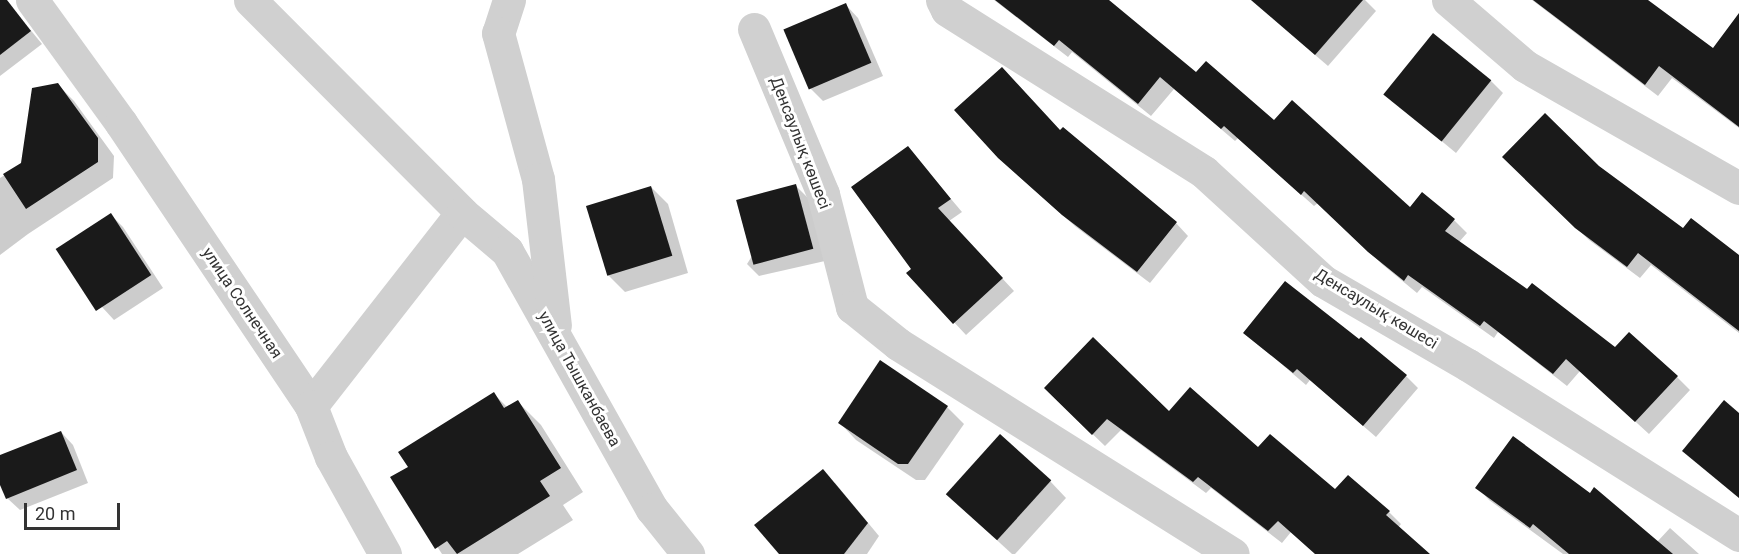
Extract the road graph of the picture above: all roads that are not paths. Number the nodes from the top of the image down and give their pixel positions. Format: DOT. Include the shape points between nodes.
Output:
graph roads {
  1 [pos="32,0"];
  2 [pos="250,0"];
  3 [pos="509,0"];
  4 [pos="942,0"];
  5 [pos="1448,0"];
  6 [pos="754,29"];
  7 [pos="1739,188"];
  8 [pos="462,213"];
  9 [pos="556,339"];
  10 [pos="311,406"];
  11 [pos="1739,535"];
  12 [pos="385,554"];
  13 [pos="688,554"];
  14 [pos="1233,554"];
  1 -- 10 [label="street, улица Солнечная" via="121,123"];
  2 -- 8 [label="street, улица Тышканбаева"];
  3 -- 9 [label="street" via="498,33 538,179"];
  4 -- 11 [label="street, Денсаулық көшесі" via="947,10 1204,172 1323,281 1468,365"];
  5 -- 7 [label="street" via="1525,66"];
  6 -- 14 [label="street, Денсаулық көшесі" via="823,194 852,307 898,344"];
  8 -- 9 [label="street, улица Тышканбаева" via="507,251"];
  8 -- 10 [label="street"];
  9 -- 13 [label="street, улица Тышканбаева" via="652,509"];
  10 -- 12 [label="street, улица Солнечная" via="331,457"];
}
